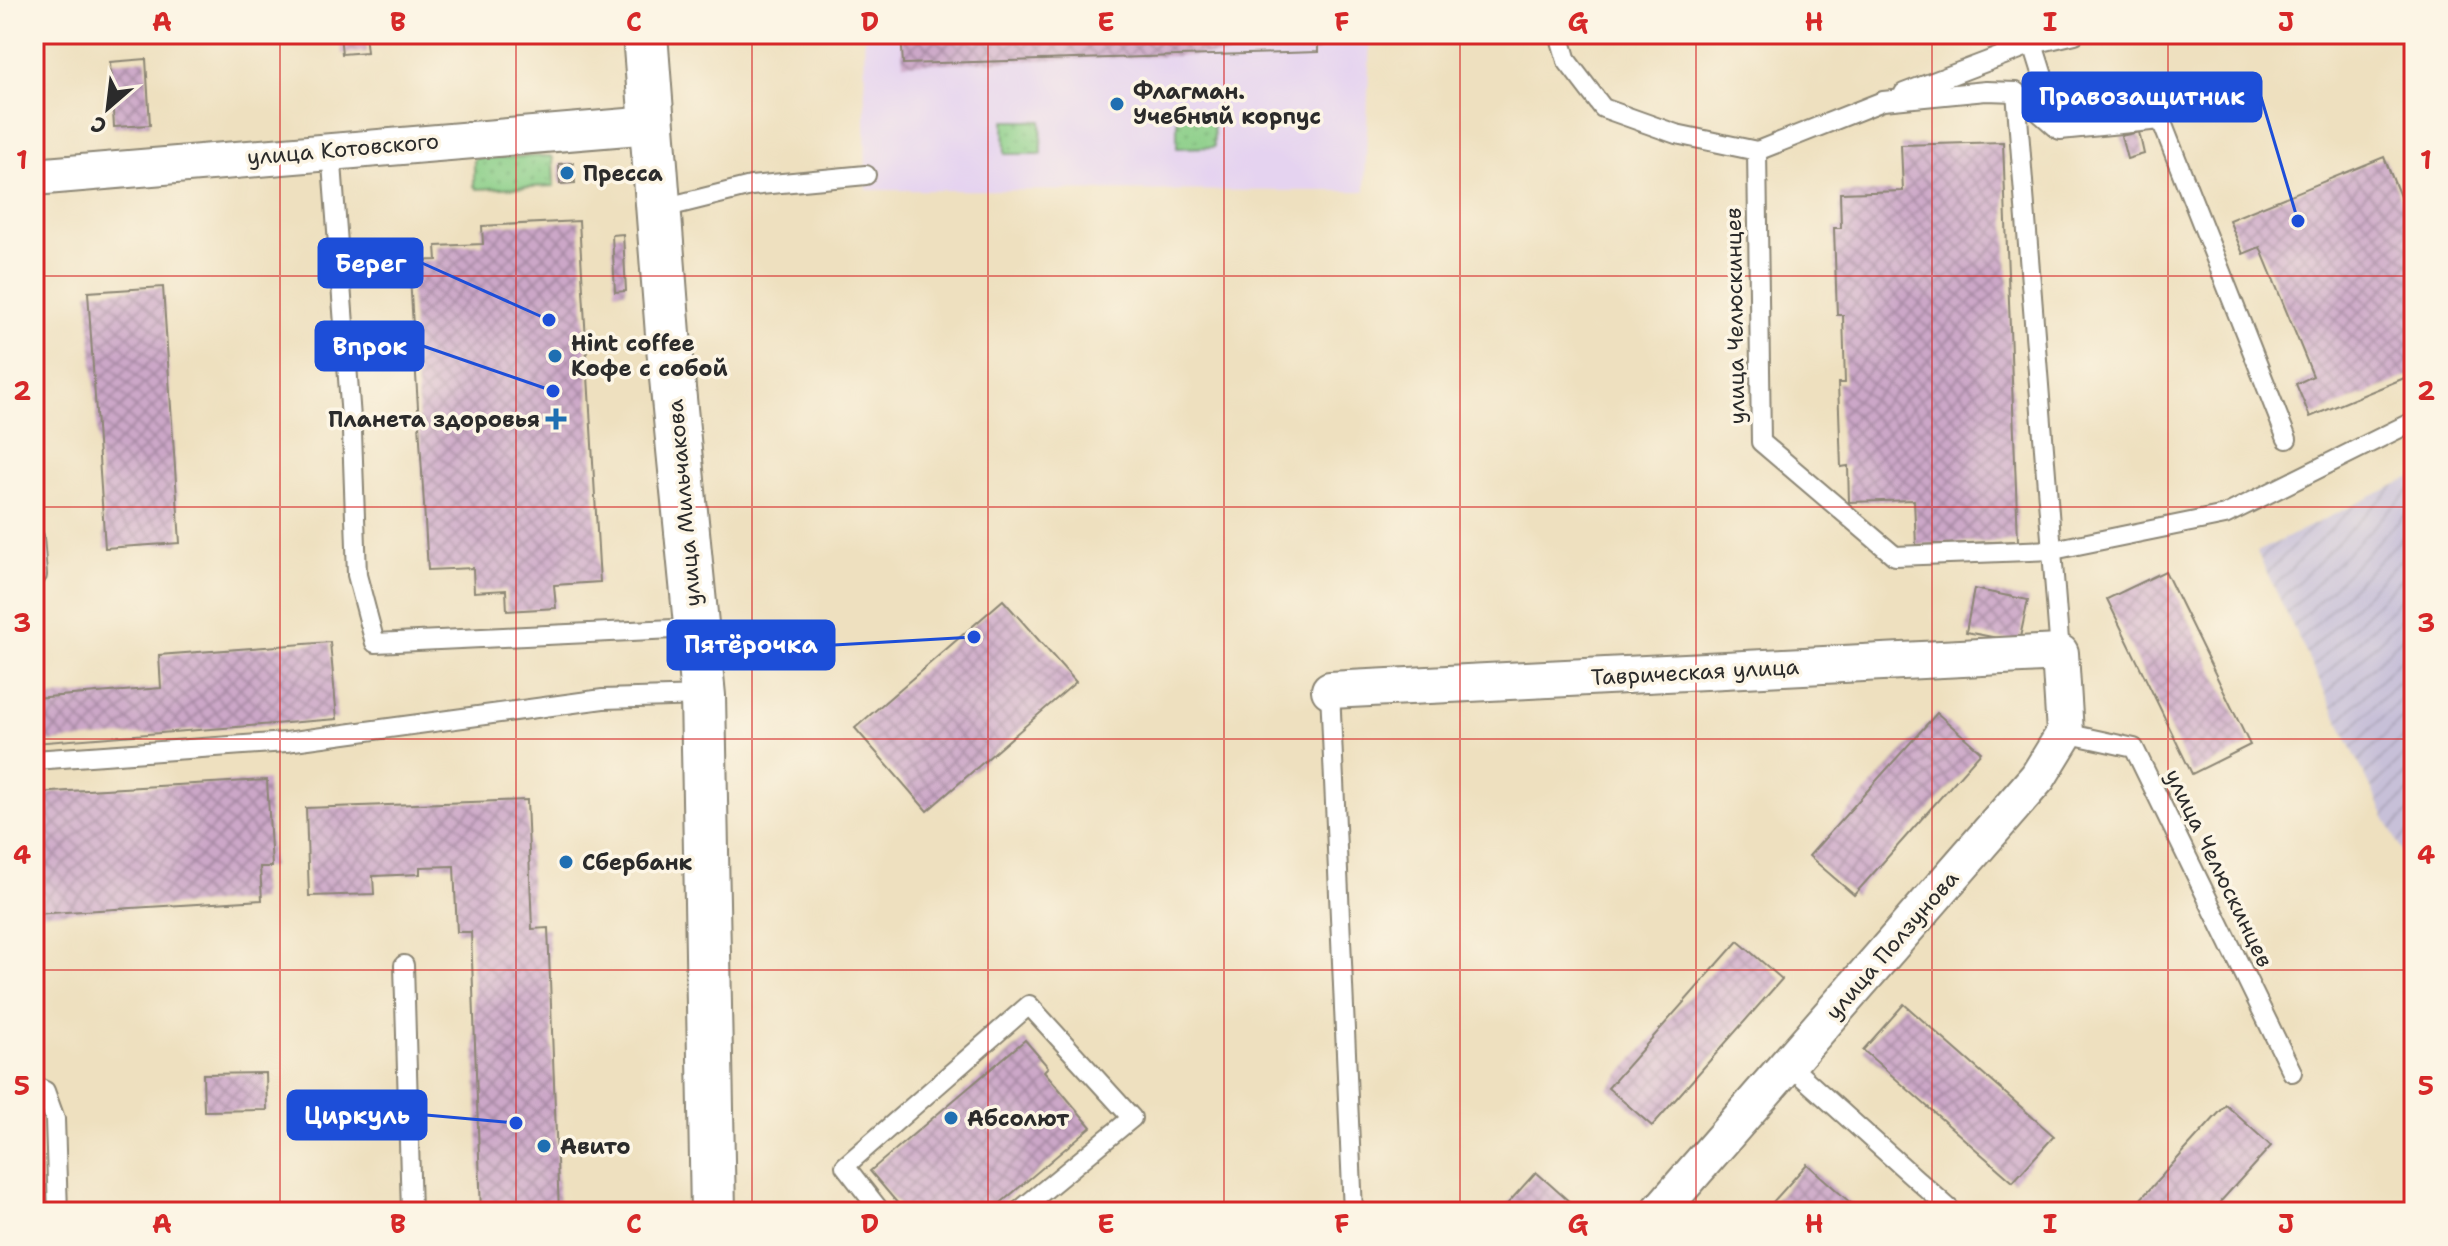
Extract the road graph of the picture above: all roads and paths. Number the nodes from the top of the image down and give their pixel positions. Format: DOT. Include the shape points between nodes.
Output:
graph roads {
  1 [pos="645,34"];
  2 [pos="1559,34"];
  3 [pos="2075,34"];
  4 [pos="2033,44"];
  5 [pos="2016,92"];
  6 [pos="1883,101"];
  7 [pos="651,125"];
  8 [pos="2060,130"];
  9 [pos="331,150"];
  10 [pos="1757,151"];
  11 [pos="866,175"];
  12 [pos="34,177"];
  13 [pos="659,209"];
  14 [pos="2414,421"];
  15 [pos="2287,439"];
  16 [pos="34,537"];
  17 [pos="2053,550"];
  18 [pos="37,575"];
  19 [pos="695,628"];
  20 [pos="2060,653"];
  21 [pos="1330,690"];
  22 [pos="703,696"];
  23 [pos="2065,733"];
  24 [pos="34,760"];
  25 [pos="404,965"];
  26 [pos="1788,1064"];
  27 [pos="2292,1072"];
  28 [pos="34,1086"];
  29 [pos="58,1212"];
  30 [pos="411,1212"];
  31 [pos="713,1212"];
  32 [pos="881,1212"];
  33 [pos="1018,1212"];
  34 [pos="1353,1212"];
  35 [pos="1659,1212"];
  36 [pos="1953,1212"];
  1 -- 7 [label="street, улица Мильчакова"];
  2 -- 10 [label="lane" via="1567,61 1603,108 1676,134"];
  3 -- 4 [label="lane"];
  4 -- 6 [label="lane"];
  4 -- 8 [label="lane"];
  5 -- 6 [label="lane"];
  5 -- 8 [label="lane"];
  5 -- 17 [label="lane"];
  6 -- 10 [label="lane"];
  7 -- 9 [label="street, улица Котовского"];
  7 -- 13 [label="street, улица Мильчакова"];
  8 -- 15 [label="lane" via="2161,120"];
  9 -- 12 [label="street, улица Котовского"];
  9 -- 19 [label="lane" via="357,575 375,643"];
  10 -- 17 [label="lane, улица Челюскинцев" via="1761,442 1895,556"];
  11 -- 13 [label="lane" via="751,186"];
  13 -- 19 [label="street, улица Мильчакова"];
  14 -- 17 [label="lane, улица Челюскинцев" via="2225,515"];
  16 -- 18 [label="lane"];
  17 -- 20 [label="lane"];
  19 -- 22 [label="street, улица Мильчакова"];
  20 -- 21 [label="street, Таврическая улица"];
  20 -- 23 [label="street"];
  21 -- 34 [label="lane"];
  22 -- 24 [label="lane" via="603,699 286,742"];
  22 -- 31 [label="street, улица Мильчакова"];
  23 -- 26 [label="street, улица Ползунова" via="2038,777"];
  23 -- 27 [label="lane, улица Челюскинцев" via="2134,748"];
  25 -- 30 [label="lane"];
  26 -- 35 [label="street, улица Ползунова"];
  26 -- 36 [label="lane"];
  28 -- 29 [label="lane" via="45,1091 55,1119"];
  32 -- 33 [label="lane" via="845,1166 1029,1005 1132,1118"];
}
